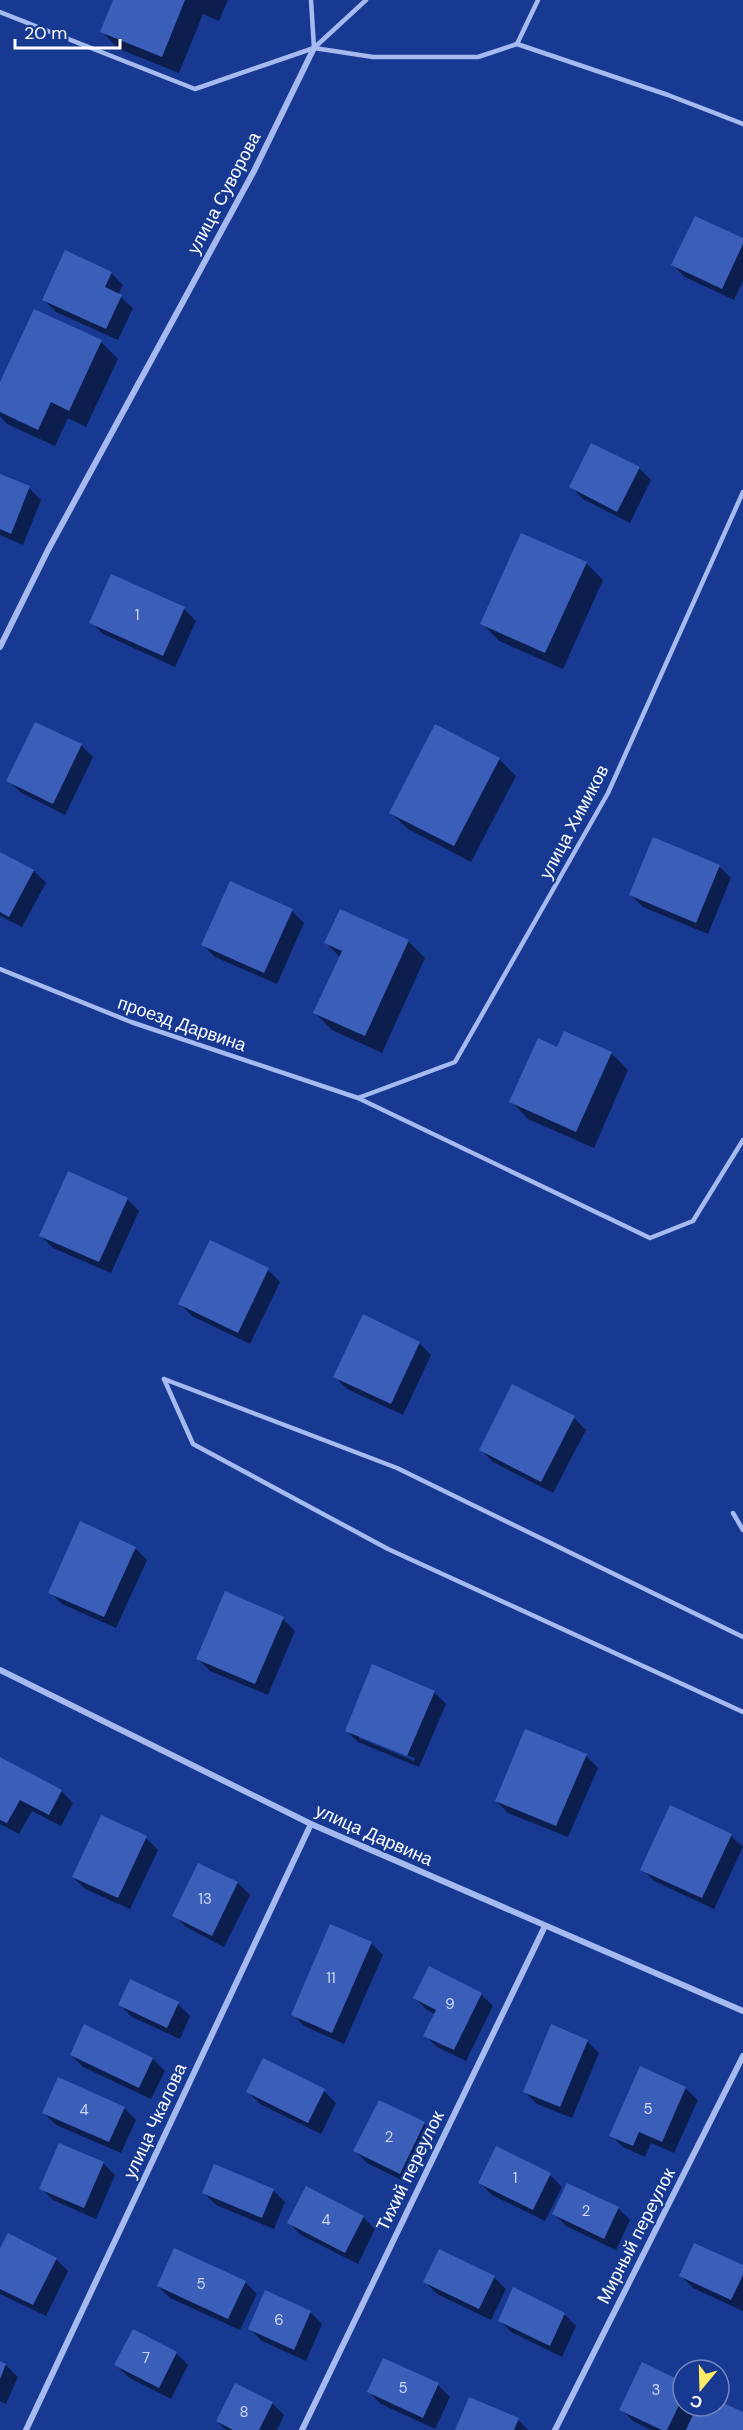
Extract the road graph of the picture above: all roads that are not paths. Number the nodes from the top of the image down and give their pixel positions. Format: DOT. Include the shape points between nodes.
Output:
graph roads {
  1 [pos="311,0"];
  2 [pos="366,0"];
  3 [pos="538,0"];
  4 [pos="0,12"];
  5 [pos="517,44"];
  6 [pos="314,48"];
  7 [pos="743,124"];
  8 [pos="743,492"];
  9 [pos="0,647"];
  10 [pos="0,969"];
  11 [pos="358,1098"];
  12 [pos="743,1140"];
  13 [pos="734,1513"];
  14 [pos="743,1530"];
  15 [pos="743,1637"];
  16 [pos="0,1670"];
  17 [pos="743,1712"];
  18 [pos="311,1824"];
  19 [pos="545,1926"];
  20 [pos="743,2011"];
  21 [pos="743,2056"];
  22 [pos="26,2430"];
  23 [pos="302,2430"];
  24 [pos="555,2430"];
  1 -- 6 [label="lane"];
  2 -- 6 [label="lane"];
  3 -- 5 [label="lane"];
  4 -- 6 [label="lane" via="195,89"];
  5 -- 6 [label="lane" via="478,57 373,57"];
  5 -- 7 [label="lane"];
  6 -- 9 [label="street, улица Суворова" via="254,171 48,550"];
  8 -- 11 [label="lane, улица Химиков" via="608,793 455,1062"];
  10 -- 11 [label="lane, проезд Дарвина" via="131,1022"];
  11 -- 12 [label="lane, проезд Дарвина" via="650,1238 693,1221"];
  13 -- 14 [label="lane"];
  15 -- 17 [label="lane" via="397,1468 164,1379 193,1444 388,1549"];
  16 -- 18 [label="street, улица Дарвина"];
  18 -- 19 [label="street, улица Дарвина"];
  18 -- 22 [label="street, улица Чкалова"];
  19 -- 20 [label="street, улица Дарвина"];
  19 -- 23 [label="street, Тихий переулок"];
  21 -- 24 [label="street, Мирный переулок"];
}
